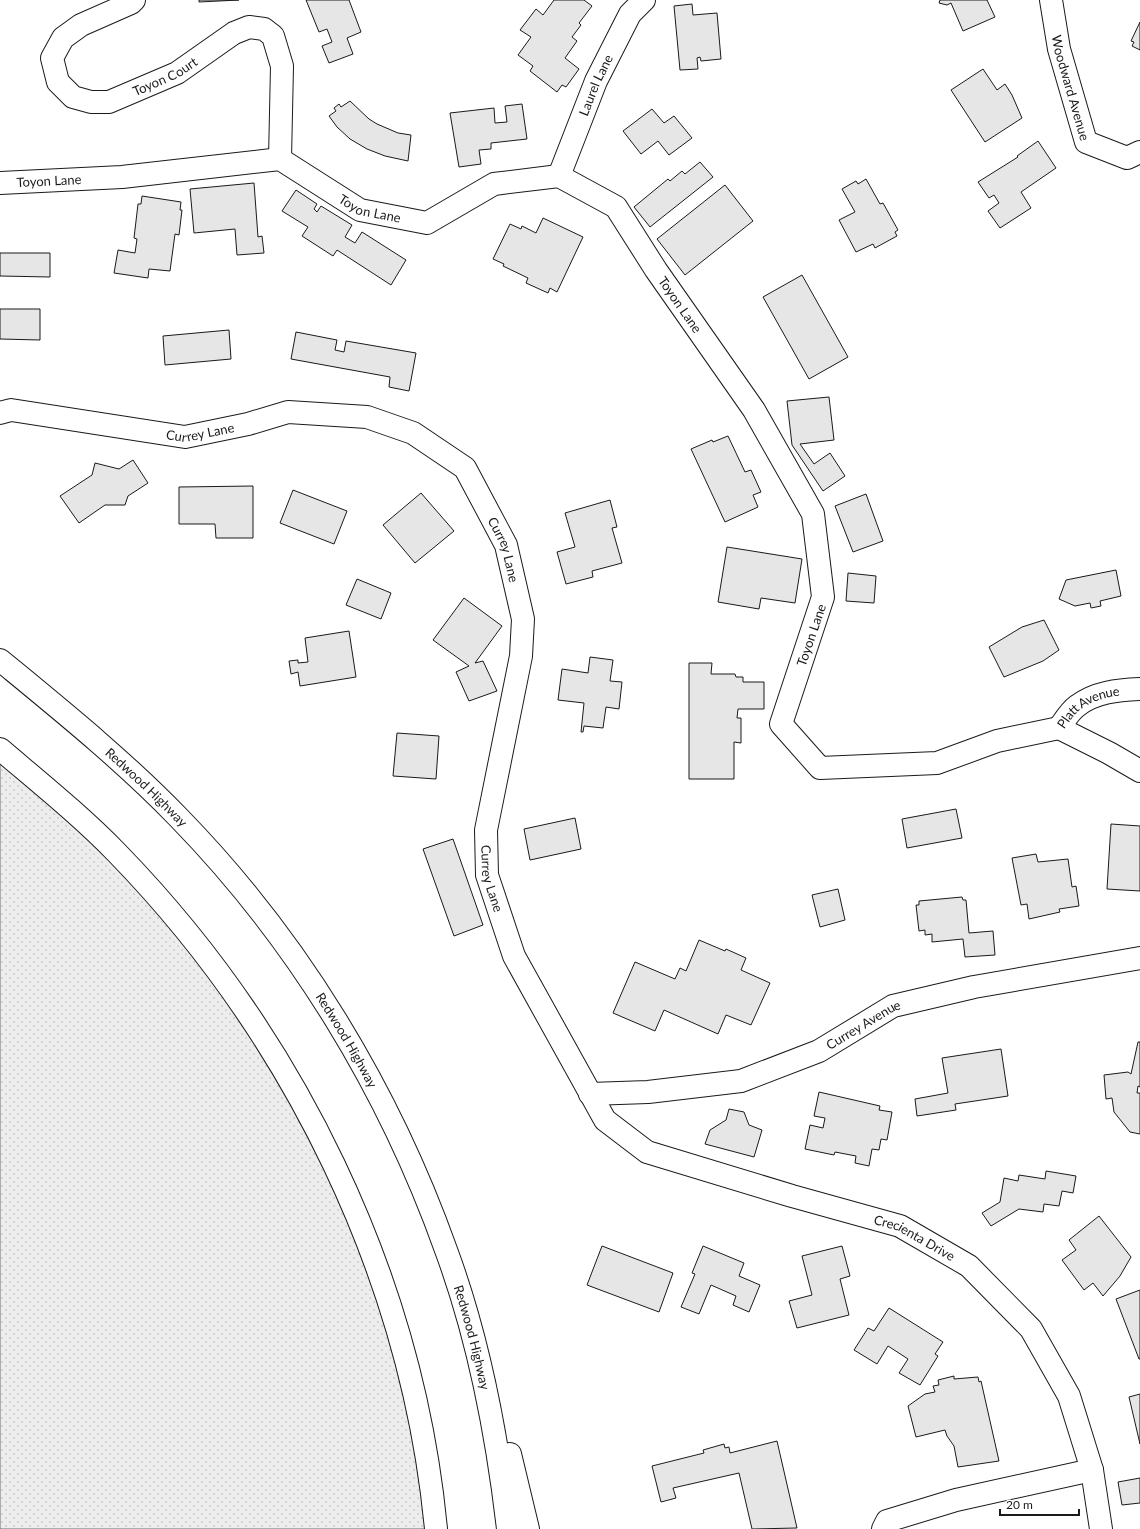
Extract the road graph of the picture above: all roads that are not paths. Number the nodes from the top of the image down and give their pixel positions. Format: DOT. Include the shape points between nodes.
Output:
graph roads {
  1 [pos="134,0"];
  2 [pos="644,0"];
  3 [pos="1051,0"];
  4 [pos="1140,152"];
  5 [pos="280,159"];
  6 [pos="559,176"];
  7 [pos="0,183"];
  8 [pos="0,413"];
  9 [pos="0,660"];
  10 [pos="1140,689"];
  11 [pos="1059,728"];
  12 [pos="0,749"];
  13 [pos="1140,771"];
  14 [pos="1140,958"];
  15 [pos="590,1094"];
  16 [pos="479,1360"];
  17 [pos="1092,1470"];
  18 [pos="436,1529"];
  19 [pos="508,1529"];
  20 [pos="528,1529"];
  21 [pos="883,1529"];
  22 [pos="1101,1529"];
  1 -- 5 [label="main road, Toyon Court" via="81,25 63,38 52,58 58,82 73,97 91,102 109,102 177,73 234,33 249,27 264,29 274,36 282,66"];
  2 -- 6 [label="main road, Laurel Lane" via="630,14 596,81"];
  3 -- 4 [label="main road, Woodward Avenue" via="1059,49 1086,142 1128,158"];
  5 -- 6 [label="main road, Toyon Lane" via="360,210 427,223 494,184"];
  5 -- 7 [label="main road, Toyon Lane" via="122,177"];
  6 -- 11 [label="main road, Toyon Lane" via="616,206 656,270 754,410 813,514 823,597 781,724 820,768 937,763 997,742"];
  8 -- 15 [label="main road, Currey Lane" via="11,410 185,437 248,424 288,412 367,417 413,433 465,468 506,545 523,619 521,656 486,830 487,875 514,956"];
  9 -- 16 [label="main road, Redwood Highway" via="98,741 181,820 255,905 321,997 378,1095 407,1154 447,1251"];
  10 -- 11 [label="main road, Platt Avenue" via="1118,690 1096,696 1076,706"];
  11 -- 13 [label="main road, Platt Avenue"];
  12 -- 18 [label="main road" via="75,813 117,853 160,900 193,938 262,1032 290,1079 342,1182 384,1288 414,1398"];
  14 -- 15 [label="main road, Currey Avenue" via="974,987 893,1006 819,1051 741,1081 648,1092"];
  15 -- 17 [label="main road, Crecienta Drive" via="605,1120 648,1152 900,1226 969,1266 1031,1329 1069,1396"];
  16 -- 19 [label="main road, Redwood Highway" via="498,1457"];
  16 -- 20 [label="main road" via="514,1468"];
  17 -- 21 [label="main road" via="956,1500 887,1521"];
  17 -- 22 [label="main road, Crecienta Drive"];
}
